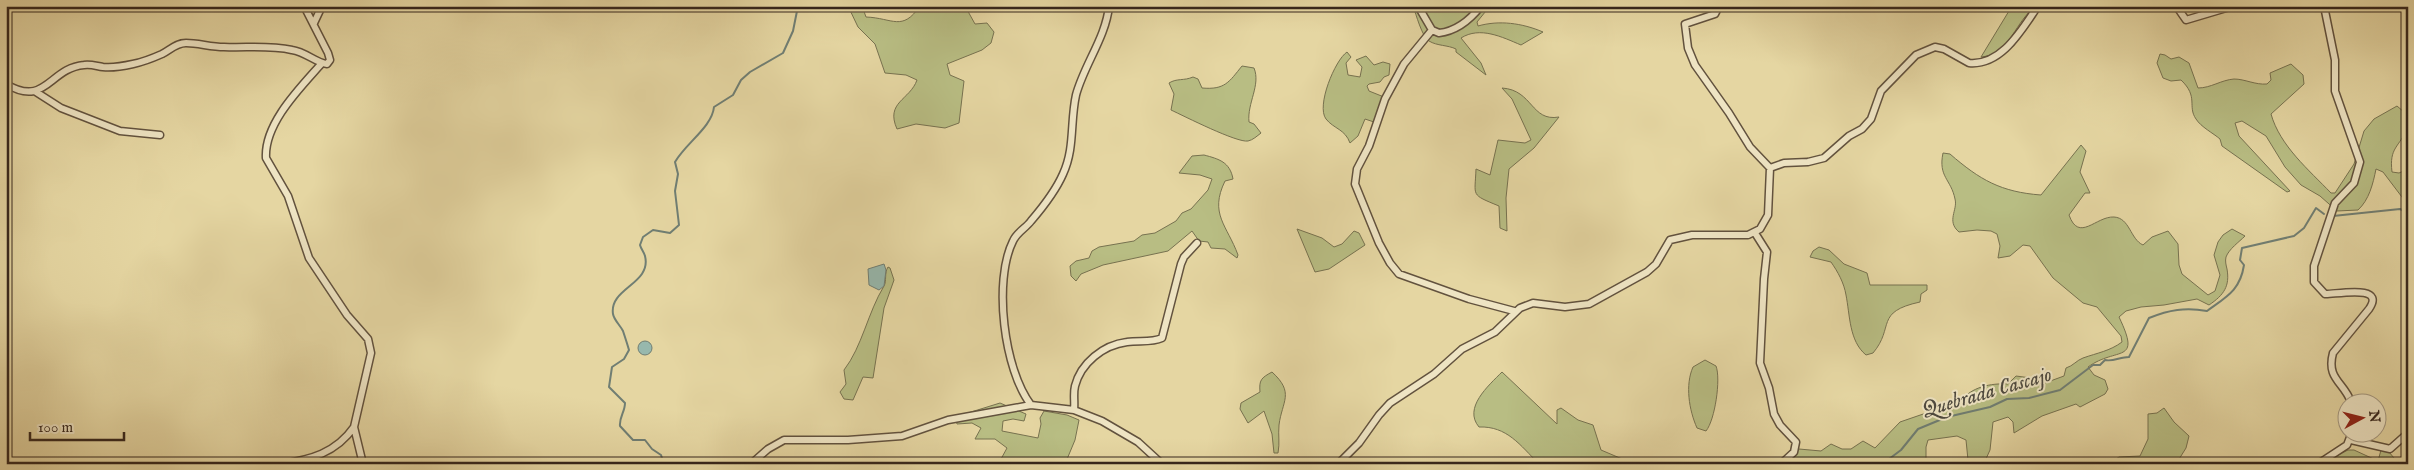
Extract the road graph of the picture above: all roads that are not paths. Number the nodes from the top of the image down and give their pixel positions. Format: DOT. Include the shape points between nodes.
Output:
graph roads {
  1 [pos="304,6"];
  2 [pos="322,6"];
  3 [pos="1109,6"];
  4 [pos="1418,6"];
  5 [pos="1481,6"];
  6 [pos="1719,6"];
  7 [pos="2038,6"];
  8 [pos="2170,6"];
  9 [pos="2233,6"];
  10 [pos="2324,6"];
  11 [pos="314,23"];
  12 [pos="1432,30"];
  13 [pos="322,63"];
  14 [pos="6,84"];
  15 [pos="36,92"];
  16 [pos="160,135"];
  17 [pos="1770,168"];
  18 [pos="1755,233"];
  19 [pos="1197,243"];
  20 [pos="1514,311"];
  21 [pos="2344,392"];
  22 [pos="1031,405"];
  23 [pos="1074,410"];
  24 [pos="354,427"];
  25 [pos="2408,433"];
  26 [pos="2349,442"];
  27 [pos="2360,442"];
  28 [pos="280,464"];
  29 [pos="363,464"];
  30 [pos="751,464"];
  31 [pos="1162,464"];
  32 [pos="1338,464"];
  33 [pos="1781,464"];
  34 [pos="2318,464"];
  1 -- 11 [label="street"];
  2 -- 11 [label="street"];
  3 -- 22 [label="street" via="1076,96 1073,136 1066,168 1032,221 1016,235 1005,268 1002,292 1006,332 1018,383"];
  4 -- 12 [label="street"];
  5 -- 12 [label="street" via="1472,18 1458,27 1439,33"];
  6 -- 17 [label="street" via="1715,14 1685,24 1690,54 1750,147"];
  7 -- 17 [label="street" via="2014,42 1990,60 1969,63 1952,51 1935,48 1916,55 1881,91 1871,119 1862,129 1824,158"];
  8 -- 9 [label="street" via="2177,7 2186,20"];
  10 -- 21 [label="street" via="2335,60 2335,91 2360,162 2354,183 2335,203 2312,275 2317,287 2325,294 2361,291 2370,296 2372,302 2333,353 2332,374"];
  11 -- 13 [label="street" via="330,58 327,64"];
  12 -- 20 [label="street" via="1404,64 1385,99 1369,146 1357,169 1355,184 1379,243 1399,274"];
  13 -- 15 [label="street" via="306,53 291,49 186,43 132,64 75,66"];
  13 -- 24 [label="street" via="277,120 266,158 288,196 309,258 347,315 368,339 371,353"];
  14 -- 15 [label="street" via="22,91"];
  15 -- 16 [label="street" via="61,108 120,131"];
  17 -- 18 [label="street" via="1768,215"];
  18 -- 20 [label="street" via="1740,237 1692,235 1670,240 1656,264 1642,276 1589,304 1565,307 1533,303"];
  18 -- 33 [label="street" via="1767,252 1760,363 1777,421 1796,442 1794,452"];
  19 -- 23 [label="street" via="1181,264 1162,338 1125,342 1100,352 1084,368 1076,384"];
  20 -- 32 [label="street" via="1495,332 1462,349 1434,374 1390,403"];
  22 -- 23 [label="street"];
  22 -- 30 [label="street" via="948,420 902,436 784,440"];
  23 -- 31 [label="street" via="1120,429"];
  24 -- 28 [label="street" via="327,453"];
  24 -- 29 [label="street"];
  25 -- 27 [label="street" via="2390,449"];
  26 -- 34 [label="street"];
}
